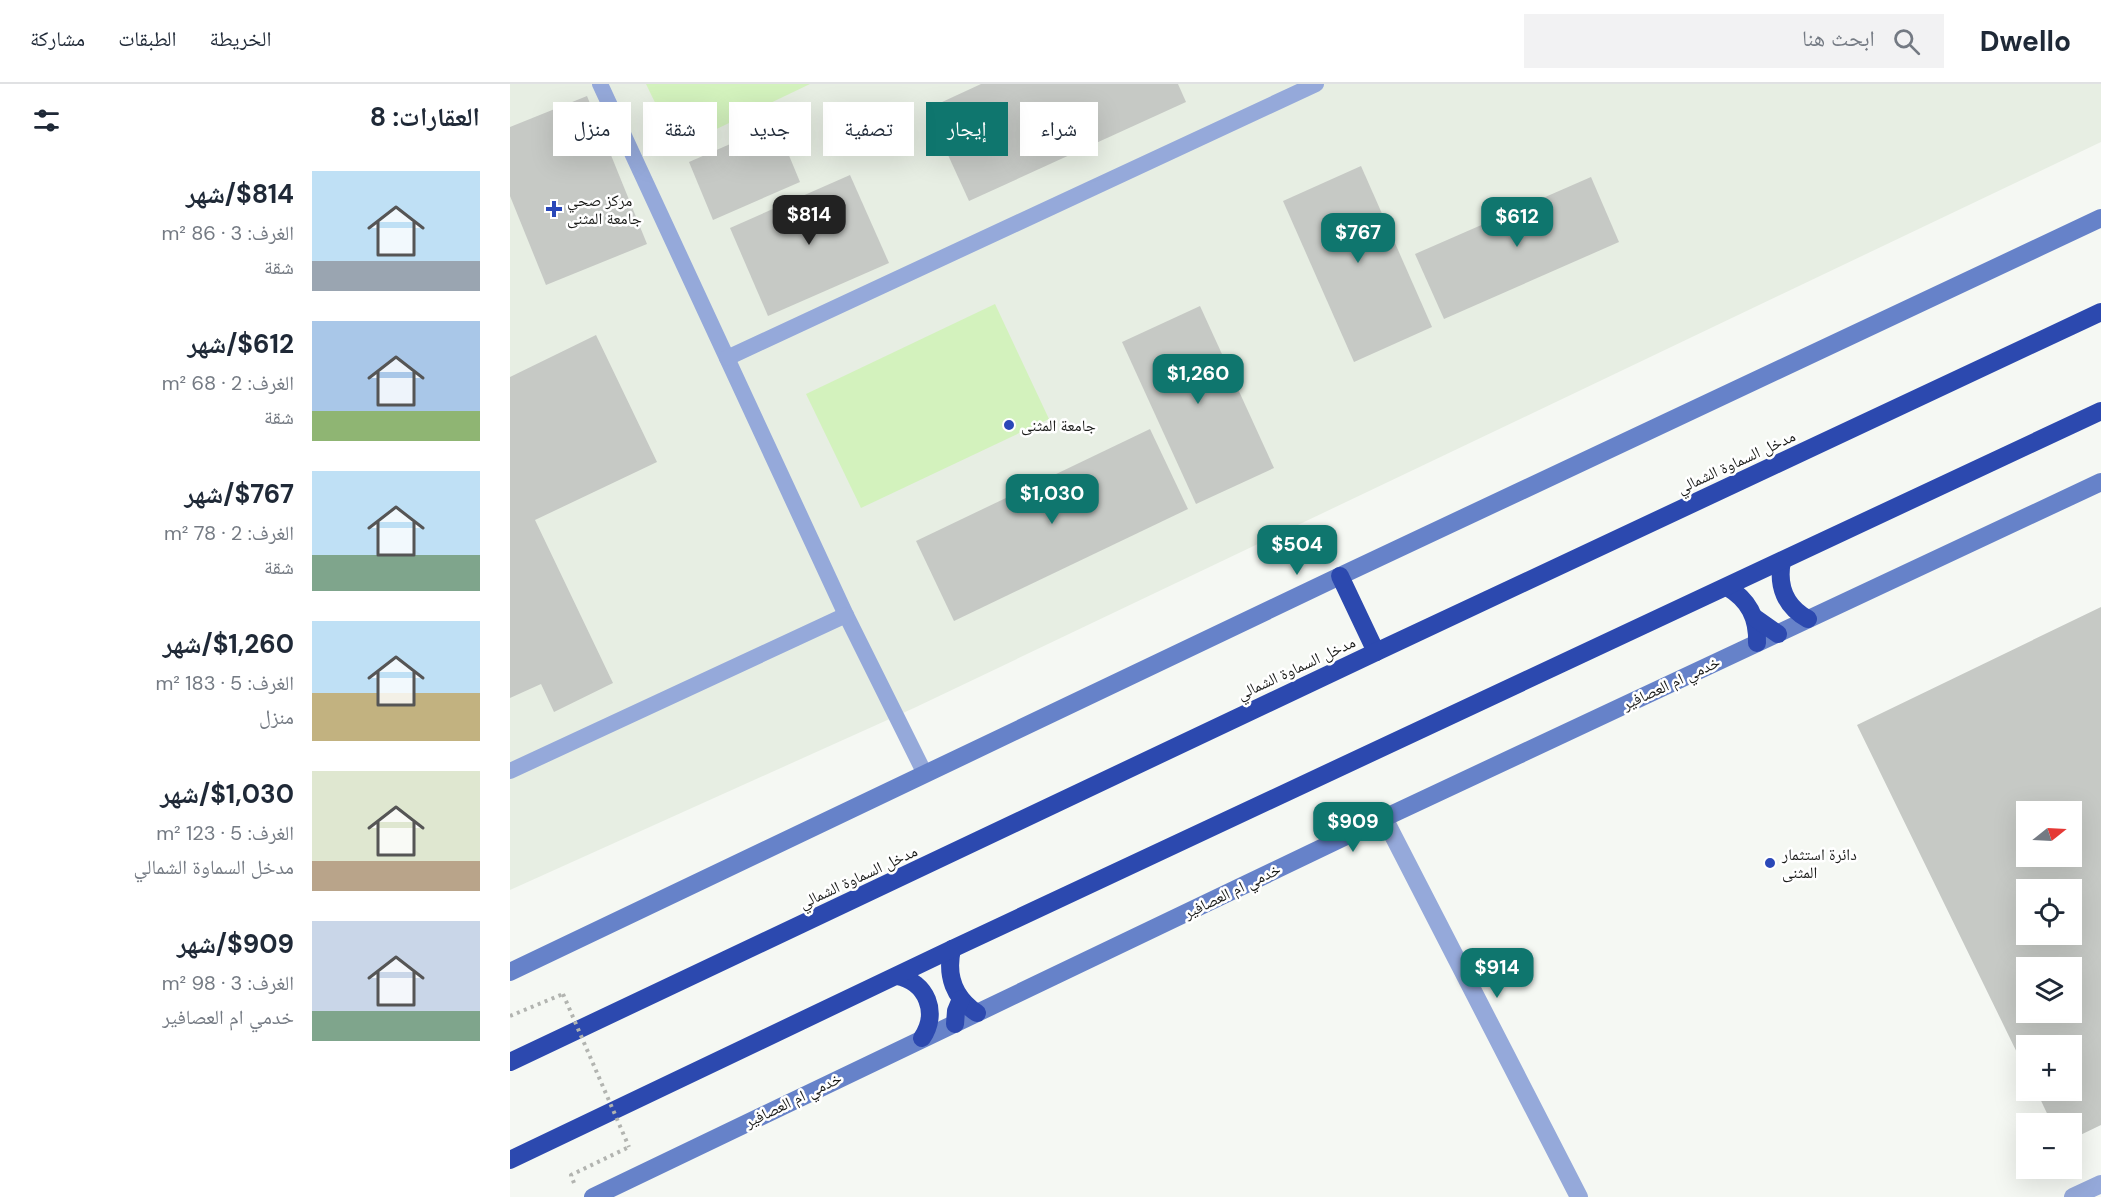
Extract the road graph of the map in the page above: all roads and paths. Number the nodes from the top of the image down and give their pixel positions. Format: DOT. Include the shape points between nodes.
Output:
graph roads {
  1 [pos="600,84"];
  2 [pos="1316,84"];
  3 [pos="2101,218"];
  4 [pos="2101,312"];
  5 [pos="727,358"];
  6 [pos="2101,411"];
  7 [pos="2101,482"];
  8 [pos="1782,561"];
  9 [pos="1340,576"];
  10 [pos="1727,587"];
  11 [pos="1801,614"];
  12 [pos="846,615"];
  13 [pos="1755,618"];
  14 [pos="1784,631"];
  15 [pos="1757,643"];
  16 [pos="1376,652"];
  17 [pos="510,771"];
  18 [pos="925,774"];
  19 [pos="1384,818"];
  20 [pos="952,949"];
  21 [pos="510,972"];
  22 [pos="897,976"];
  23 [pos="961,999"];
  24 [pos="977,1013"];
  25 [pos="510,1016"];
  26 [pos="951,1025"];
  27 [pos="926,1030"];
  28 [pos="510,1062"];
  29 [pos="510,1160"];
  30 [pos="571,1175"];
  31 [pos="2101,1184"];
  32 [pos="593,1197"];
  33 [pos="1579,1197"];
  34 [pos="2073,1197"];
  1 -- 5 [label="lane"];
  2 -- 5 [label="lane"];
  3 -- 9 [label="main road"];
  4 -- 16 [label="highway, مدخل السماوة الشمالي"];
  5 -- 12 [label="lane"];
  6 -- 8 [label="highway"];
  7 -- 11 [label="main road, خدمي ام العصافير"];
  8 -- 10 [label="highway"];
  8 -- 11 [label="highway" via="1783,592"];
  9 -- 16 [label="highway"];
  9 -- 18 [label="main road"];
  10 -- 13 [label="highway" via="1744,600"];
  10 -- 20 [label="highway"];
  11 -- 14 [label="main road, خدمي ام العصافير"];
  12 -- 17 [label="lane"];
  12 -- 18 [label="lane"];
  13 -- 14 [label="highway"];
  13 -- 15 [label="highway"];
  14 -- 15 [label="main road, خدمي ام العصافير"];
  15 -- 19 [label="main road, خدمي ام العصافير"];
  16 -- 28 [label="highway, مدخل السماوة الشمالي"];
  18 -- 21 [label="main road"];
  19 -- 24 [label="main road, خدمي ام العصافير"];
  19 -- 33 [label="street"];
  20 -- 22 [label="highway"];
  20 -- 23 [label="highway" via="951,980"];
  22 -- 27 [label="highway" via="910,980 929,1001"];
  22 -- 29 [label="highway"];
  23 -- 24 [label="highway"];
  23 -- 26 [label="highway"];
  24 -- 26 [label="main road, خدمي ام العصافير"];
  25 -- 30 [label="path, bridge" via="563,994 629,1147"];
  26 -- 27 [label="highway"];
  27 -- 32 [label="main road, خدمي ام العصافير"];
  31 -- 34 [label="street"];
}
